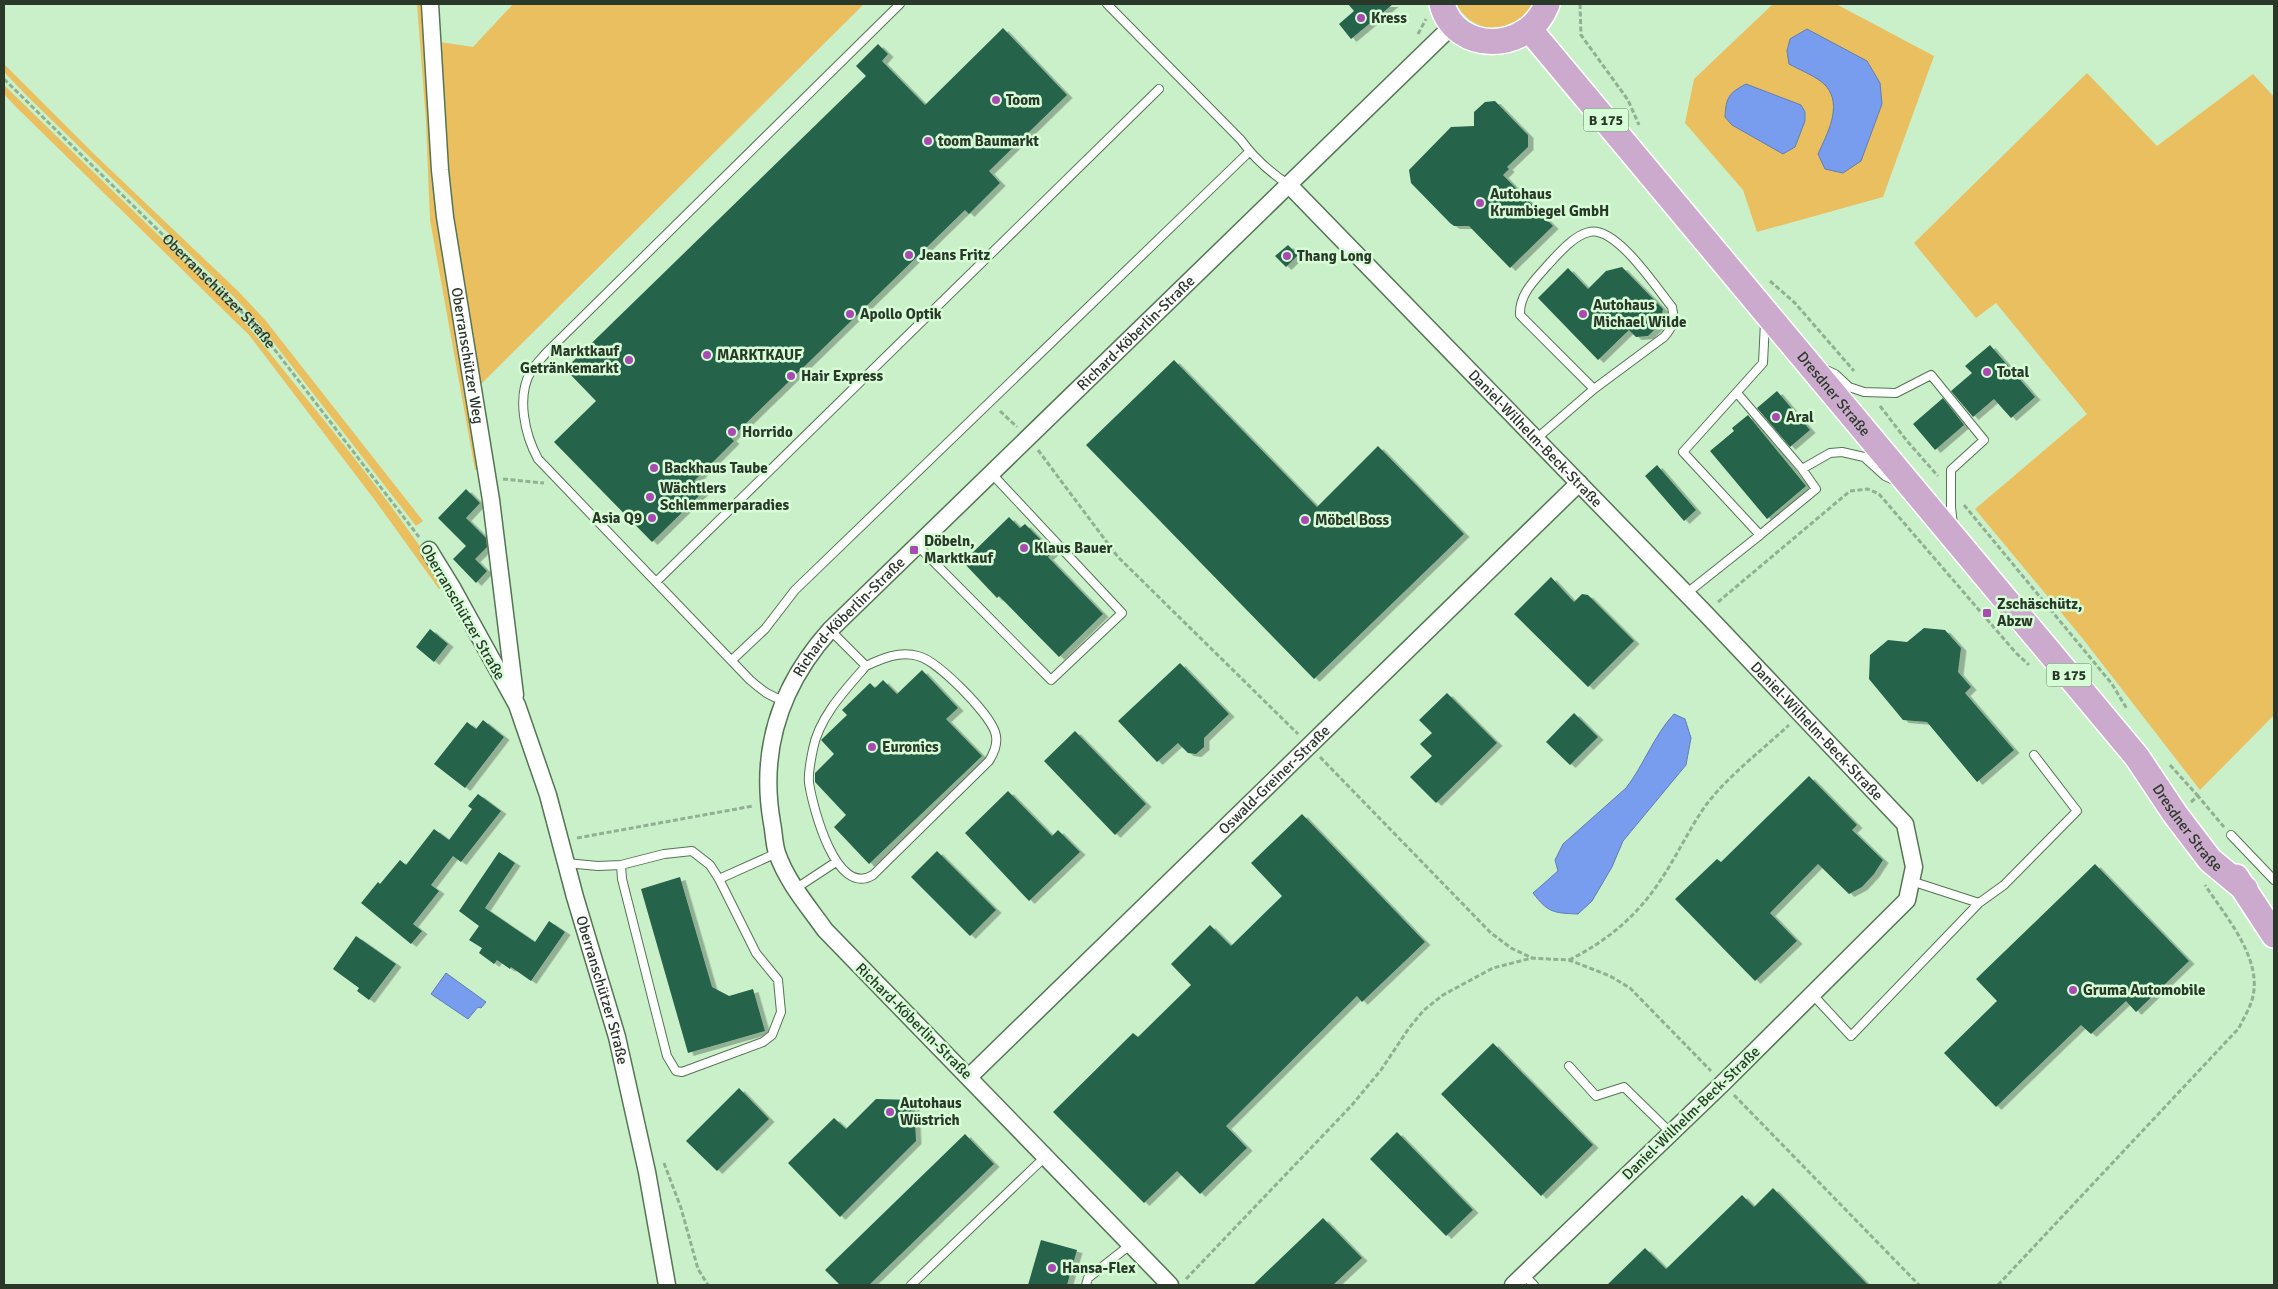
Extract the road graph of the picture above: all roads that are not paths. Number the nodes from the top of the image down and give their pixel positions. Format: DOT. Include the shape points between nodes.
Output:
graph roads {
  1 [pos="430,4"];
  2 [pos="900,4"];
  3 [pos="1107,4"];
  4 [pos="1547,4"];
  5 [pos="1448,14"];
  6 [pos="1530,30"];
  7 [pos="1159,89"];
  8 [pos="1249,152"];
  9 [pos="1290,186"];
  10 [pos="1766,312"];
  11 [pos="1807,362"];
  12 [pos="1594,389"];
  13 [pos="1737,393"];
  14 [pos="1536,439"];
  15 [pos="1802,469"];
  16 [pos="992,474"];
  17 [pos="1579,483"];
  18 [pos="1915,490"];
  19 [pos="1760,536"];
  20 [pos="1956,539"];
  21 [pos="918,546"];
  22 [pos="429,550"];
  23 [pos="656,582"];
  24 [pos="1687,593"];
  25 [pos="830,630"];
  26 [pos="732,660"];
  27 [pos="866,666"];
  28 [pos="784,700"];
  29 [pos="516,705"];
  30 [pos="2034,755"];
  31 [pos="2137,757"];
  32 [pos="2231,835"];
  33 [pos="777,852"];
  34 [pos="836,862"];
  35 [pos="566,863"];
  36 [pos="621,865"];
  37 [pos="719,879"];
  38 [pos="2274,880"];
  39 [pos="1911,881"];
  40 [pos="795,889"];
  41 [pos="2245,889"];
  42 [pos="1979,903"];
  43 [pos="2274,935"];
  44 [pos="1812,994"];
  45 [pos="1569,1066"];
  46 [pos="970,1077"];
  47 [pos="1671,1133"];
  48 [pos="1046,1156"];
  49 [pos="1130,1245"];
  50 [pos="1524,1282"];
  51 [pos="667,1285"];
  52 [pos="912,1285"];
  53 [pos="1086,1285"];
  54 [pos="1170,1285"];
  1 -- 29 [label="street, Oberranschützer Weg" via="445,217 488,476"];
  2 -- 23 [label="lane" via="552,347 530,373 524,399 525,428 538,459"];
  3 -- 8 [label="lane" via="1241,140"];
  4 -- 6 [label="main road"];
  5 -- 6 [label="main road" via="1464,33 1492,42 1507,41"];
  5 -- 9 [label="street, Richard-Köberlin-Straße"];
  6 -- 10 [label="main road, Dresdner Straße / B 175"];
  7 -- 23 [label="lane"];
  8 -- 9 [label="lane"];
  8 -- 26 [label="lane" via="795,590 764,630"];
  9 -- 14 [label="street, Daniel-Wilhelm-Beck-Straße"];
  9 -- 16 [label="street, Richard-Köberlin-Straße"];
  10 -- 11 [label="main road, Dresdner Straße / B 175"];
  10 -- 13 [label="lane" via="1763,363"];
  11 -- 18 [label="main road, Dresdner Straße / B 175"];
  11 -- 20 [label="lane" via="1836,374 1848,387 1864,392 1896,393 1931,376 1937,383 1984,440 1950,470"];
  12 -- 12 [label="lane" via="1520,314 1520,305 1527,289 1554,258 1590,232 1601,232 1618,242 1672,307 1675,319 1664,338"];
  12 -- 14 [label="lane"];
  13 -- 15 [label="lane"];
  13 -- 19 [label="lane" via="1683,452"];
  14 -- 17 [label="street, Daniel-Wilhelm-Beck-Straße"];
  15 -- 18 [label="lane" via="1830,453 1842,452 1864,457 1885,476"];
  15 -- 19 [label="lane" via="1816,489"];
  16 -- 21 [label="street, Richard-Köberlin-Straße"];
  16 -- 21 [label="lane" via="1122,613 1050,680"];
  17 -- 24 [label="street, Daniel-Wilhelm-Beck-Straße"];
  17 -- 46 [label="street, Oswald-Greiner-Straße"];
  18 -- 20 [label="main road, Dresdner Straße / B 175"];
  19 -- 24 [label="lane"];
  20 -- 31 [label="main road, Dresdner Straße / B 175"];
  21 -- 25 [label="street, Richard-Köberlin-Straße"];
  22 -- 29 [label="street, Oberranschützer Straße"];
  23 -- 26 [label="lane"];
  24 -- 39 [label="street, Daniel-Wilhelm-Beck-Straße" via="1905,824 1914,867"];
  25 -- 27 [label="lane"];
  25 -- 28 [label="street, Richard-Köberlin-Straße" via="813,649"];
  26 -- 28 [label="lane" via="764,692"];
  27 -- 34 [label="lane" via="834,704 813,746 810,789 823,833"];
  27 -- 34 [label="lane" via="903,654 928,659 985,714 996,734 996,744 989,761 873,875 857,880 848,876"];
  28 -- 33 [label="street, Richard-Köberlin-Straße" via="767,777 768,804"];
  29 -- 35 [label="street, Oberranschützer Straße" via="548,795"];
  30 -- 42 [label="lane" via="2077,810 2004,885"];
  31 -- 41 [label="main road, Dresdner Straße / B 175" via="2184,807"];
  31 -- 41 [label="main road, Dresdner Straße / B 175" via="2210,860"];
  32 -- 38 [label="lane"];
  33 -- 37 [label="lane"];
  33 -- 40 [label="street, Richard-Köberlin-Straße"];
  34 -- 40 [label="lane"];
  35 -- 36 [label="lane"];
  35 -- 51 [label="street, Oberranschützer Straße" via="618,1037"];
  36 -- 37 [label="lane" via="692,851 710,865"];
  36 -- 37 [label="lane" via="667,1056 676,1071 682,1072 763,1042 772,1035 781,1012 778,980 756,953"];
  39 -- 42 [label="lane"];
  39 -- 44 [label="street, Daniel-Wilhelm-Beck-Straße" via="1907,900"];
  40 -- 46 [label="street, Richard-Köberlin-Straße" via="825,930"];
  41 -- 43 [label="main road, Dresdner Straße / B 175"];
  42 -- 44 [label="lane" via="1851,1036"];
  44 -- 47 [label="street, Daniel-Wilhelm-Beck-Straße"];
  45 -- 47 [label="lane" via="1596,1096 1624,1087"];
  46 -- 48 [label="street, Richard-Köberlin-Straße"];
  47 -- 50 [label="street, Daniel-Wilhelm-Beck-Straße"];
  48 -- 49 [label="street, Richard-Köberlin-Straße"];
  48 -- 52 [label="lane"];
  49 -- 53 [label="lane" via="1088,1278"];
  49 -- 54 [label="street, Richard-Köberlin-Straße"];
}
